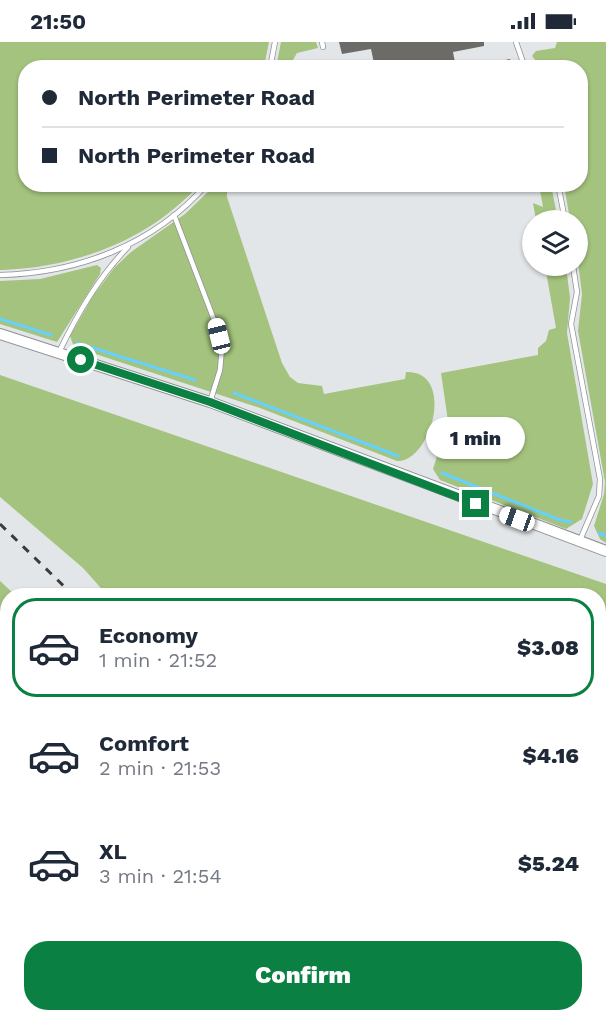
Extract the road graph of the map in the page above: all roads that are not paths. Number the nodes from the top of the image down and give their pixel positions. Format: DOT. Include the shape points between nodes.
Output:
graph roads {
  1 [pos="275,42"];
  2 [pos="516,42"];
  3 [pos="272,60"];
  4 [pos="522,60"];
  5 [pos="198,192"];
  6 [pos="560,192"];
  7 [pos="563,210"];
  8 [pos="174,215"];
  9 [pos="132,243"];
  10 [pos="0,275"];
  11 [pos="575,276"];
  12 [pos="0,334"];
  13 [pos="59,353"];
  14 [pos="210,402"];
  15 [pos="579,542"];
  16 [pos="606,551"];
  1 -- 3 [label="lane"];
  2 -- 4 [label="lane"];
  5 -- 8 [label="lane"];
  6 -- 7 [label="lane"];
  8 -- 9 [label="lane"];
  8 -- 14 [label="lane" via="222,348"];
  9 -- 10 [label="lane" via="69,267"];
  9 -- 13 [label="lane" via="84,303"];
  11 -- 15 [label="lane" via="577,292 571,324 600,479 599,496"];
  12 -- 13 [label="street"];
  13 -- 14 [label="street"];
  14 -- 15 [label="street"];
  15 -- 16 [label="street"];
}
